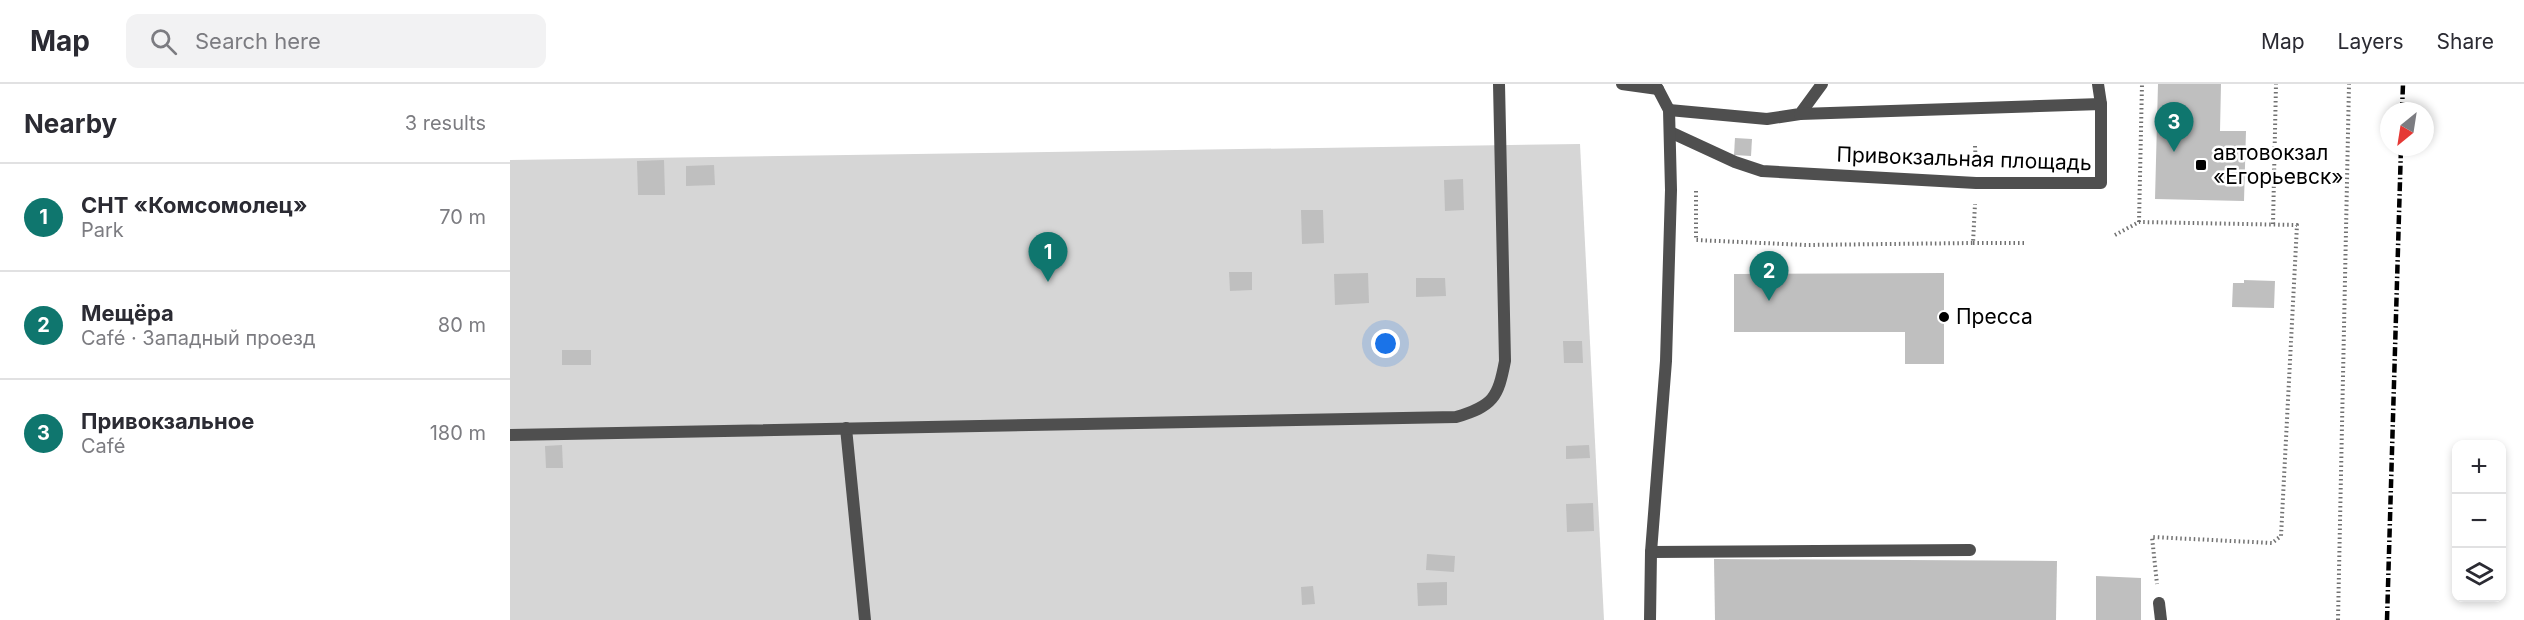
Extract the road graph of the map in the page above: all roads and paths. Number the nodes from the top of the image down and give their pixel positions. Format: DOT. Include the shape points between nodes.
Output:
graph roads {
  1 [pos="1499,84"];
  2 [pos="1622,84"];
  3 [pos="1822,84"];
  4 [pos="2098,84"];
  5 [pos="2142,84"];
  6 [pos="2276,84"];
  7 [pos="2349,84"];
  8 [pos="1663,87"];
  9 [pos="2101,104"];
  10 [pos="1669,111"];
  11 [pos="1800,114"];
  12 [pos="1670,132"];
  13 [pos="1975,146"];
  14 [pos="1976,183"];
  15 [pos="1696,191"];
  16 [pos="2139,222"];
  17 [pos="2273,224"];
  18 [pos="2115,234"];
  19 [pos="1973,243"];
  20 [pos="2026,243"];
  21 [pos="846,428"];
  22 [pos="510,435"];
  23 [pos="1970,550"];
  24 [pos="1652,552"];
  25 [pos="2159,603"];
  26 [pos="865,620"];
  27 [pos="1650,620"];
  28 [pos="2161,620"];
  29 [pos="2338,620"];
  1 -- 21 [label="street" via="1505,361 1497,394 1483,408 1456,417"];
  2 -- 8 [label="street"];
  3 -- 11 [label="street"];
  4 -- 9 [label="street"];
  5 -- 16 [label="path"];
  6 -- 17 [label="path"];
  7 -- 29 [label="path"];
  8 -- 10 [label="street"];
  9 -- 11 [label="street, Привокзальная площадь"];
  9 -- 14 [label="street, Привокзальная площадь" via="2101,183"];
  10 -- 11 [label="street, Привокзальная площадь" via="1767,119"];
  10 -- 12 [label="street"];
  12 -- 14 [label="street, Привокзальная площадь" via="1762,171"];
  12 -- 24 [label="street" via="1666,361"];
  13 -- 14 [label="path"];
  14 -- 19 [label="path"];
  15 -- 19 [label="path" via="1696,240 1806,245"];
  16 -- 17 [label="path"];
  16 -- 18 [label="path"];
  17 -- 25 [label="path" via="2297,225 2281,536 2272,543 2152,537"];
  19 -- 20 [label="path"];
  21 -- 22 [label="street"];
  21 -- 26 [label="street"];
  23 -- 24 [label="street"];
  24 -- 27 [label="street"];
  25 -- 28 [label="street"];
}
